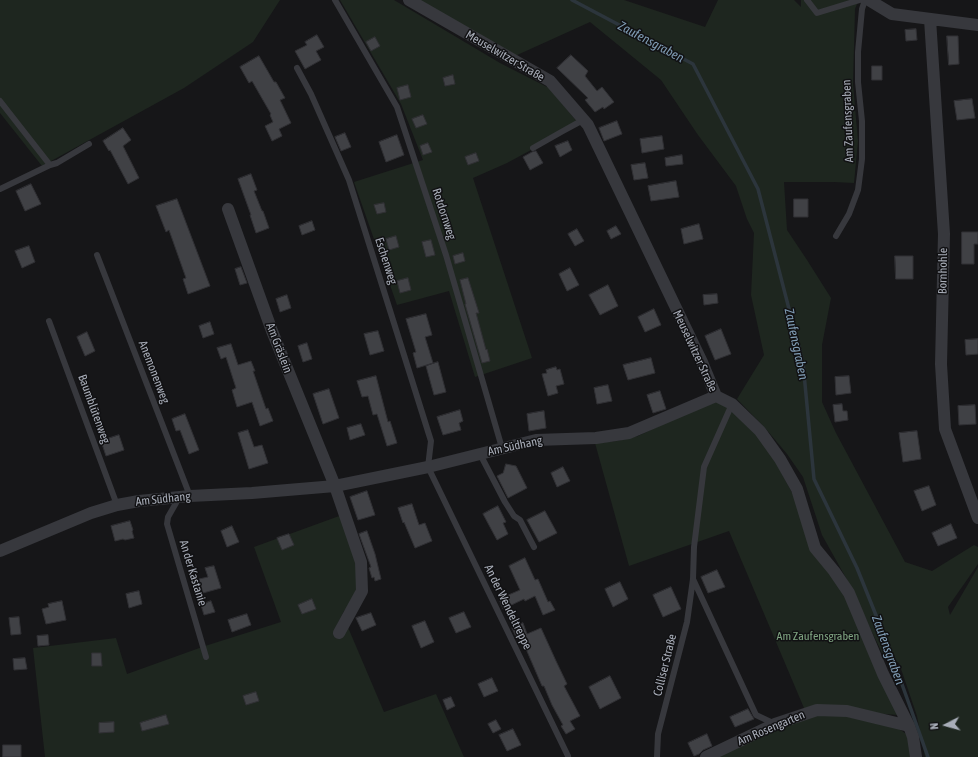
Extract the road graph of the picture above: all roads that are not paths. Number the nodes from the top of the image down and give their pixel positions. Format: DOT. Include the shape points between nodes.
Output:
graph roads {
  1 [pos="335,0"];
  2 [pos="409,0"];
  3 [pos="807,0"];
  4 [pos="860,0"];
  5 [pos="865,0"];
  6 [pos="869,0"];
  7 [pos="930,19"];
  8 [pos="978,25"];
  9 [pos="297,68"];
  10 [pos="0,101"];
  11 [pos="583,120"];
  12 [pos="89,144"];
  13 [pos="533,148"];
  14 [pos="50,164"];
  15 [pos="0,189"];
  16 [pos="228,209"];
  17 [pos="836,236"];
  18 [pos="97,255"];
  19 [pos="49,321"];
  20 [pos="716,396"];
  21 [pos="732,404"];
  22 [pos="502,448"];
  23 [pos="480,454"];
  24 [pos="428,467"];
  25 [pos="335,486"];
  26 [pos="184,497"];
  27 [pos="117,505"];
  28 [pos="978,518"];
  29 [pos="534,547"];
  30 [pos="0,551"];
  31 [pos="693,579"];
  32 [pos="339,632"];
  33 [pos="206,657"];
  34 [pos="775,724"];
  35 [pos="909,726"];
  36 [pos="568,756"];
  37 [pos="657,757"];
  38 [pos="706,757"];
  39 [pos="916,757"];
  1 -- 22 [label="lane, Rotdornweg" via="398,107 446,255"];
  2 -- 11 [label="street, Meuselwitzer Straße" via="550,81"];
  3 -- 4 [label="lane" via="817,13"];
  5 -- 17 [label="lane, Am Zaufensgraben" via="858,52 862,160 858,190"];
  6 -- 7 [label="street" via="892,14"];
  7 -- 8 [label="street"];
  7 -- 28 [label="street, Bornhohle" via="944,234 941,364 945,429"];
  9 -- 24 [label="lane, Eschenweg" via="349,180 431,441"];
  10 -- 14 [label="lane"];
  11 -- 13 [label="lane"];
  11 -- 20 [label="street, Meuselwitzer Straße" via="588,125"];
  12 -- 14 [label="lane" via="57,164"];
  14 -- 15 [label="lane"];
  16 -- 25 [label="street, Am Gräslein" via="272,332"];
  18 -- 26 [label="lane, Anemonenweg"];
  19 -- 27 [label="lane, Baumblütenweg"];
  20 -- 21 [label="street, Meuselwitzer Straße"];
  20 -- 22 [label="street, Am Südhang" via="629,433 596,438 536,440"];
  21 -- 31 [label="lane, Colliser Straße" via="704,467 694,547"];
  21 -- 35 [label="street, Meuselwitzer Straße" via="760,431 797,489 815,548 849,593 883,674"];
  22 -- 23 [label="street, Am Südhang"];
  23 -- 24 [label="street, Am Südhang"];
  23 -- 29 [label="lane" via="505,502 514,516 520,520"];
  24 -- 25 [label="street, Am Südhang"];
  24 -- 36 [label="lane, An der Wendeltreppe"];
  25 -- 26 [label="street, Am Südhang"];
  25 -- 32 [label="street" via="361,562 362,591"];
  26 -- 27 [label="street, Am Südhang"];
  26 -- 33 [label="lane, An der Kastanie" via="176,503 167,524"];
  27 -- 30 [label="street, Am Südhang" via="91,512"];
  31 -- 34 [label="lane, Colliser Straße" via="756,715"];
  31 -- 37 [label="lane, Colliser Straße" via="687,622 658,734"];
  34 -- 35 [label="street, Am Rosengarten" via="817,710 846,711"];
  34 -- 38 [label="street, Am Rosengarten"];
  35 -- 39 [label="street, Meuselwitzer Straße"];
}
